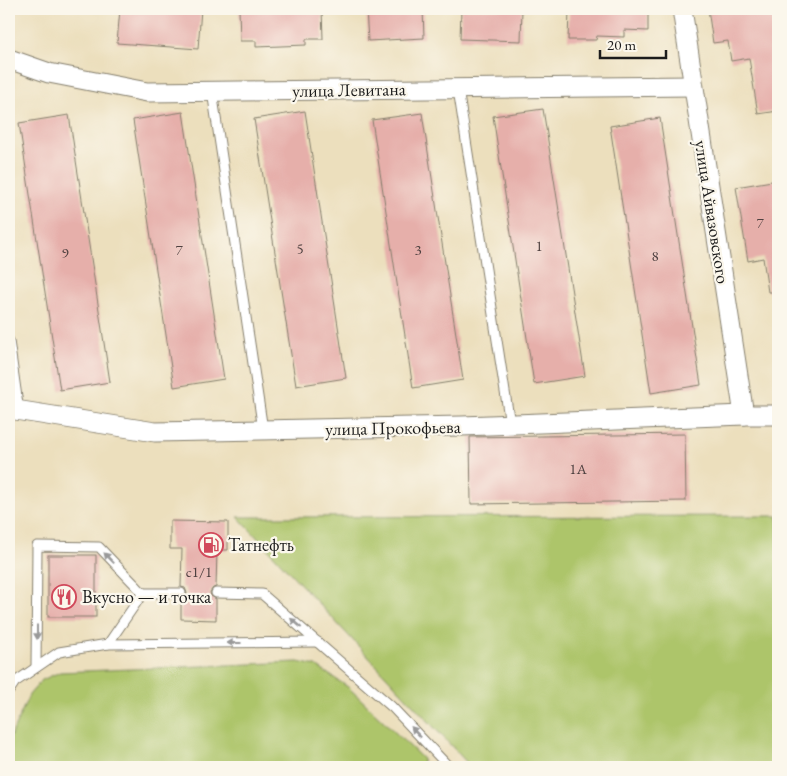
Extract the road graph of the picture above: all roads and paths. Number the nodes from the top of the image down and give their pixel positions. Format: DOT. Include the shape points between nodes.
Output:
graph roads {
  1 [pos="682,9"];
  2 [pos="9,60"];
  3 [pos="693,86"];
  4 [pos="458,89"];
  5 [pos="212,91"];
  6 [pos="9,340"];
  7 [pos="14,410"];
  8 [pos="744,415"];
  9 [pos="778,415"];
  10 [pos="510,424"];
  11 [pos="263,430"];
  12 [pos="143,593"];
  13 [pos="181,593"];
  14 [pos="216,593"];
  15 [pos="318,642"];
  16 [pos="108,644"];
  17 [pos="36,667"];
  18 [pos="9,691"];
  19 [pos="450,767"];
  1 -- 3 [label="street, улица Айвазовского"];
  2 -- 5 [label="street, улица Левитана" via="49,73 147,92"];
  3 -- 4 [label="street, улица Левитана"];
  3 -- 8 [label="street, улица Айвазовского"];
  4 -- 5 [label="street, улица Левитана"];
  4 -- 10 [label="lane"];
  5 -- 11 [label="lane"];
  6 -- 7 [label="lane"];
  7 -- 11 [label="street, улица Прокофьева" via="155,432"];
  8 -- 9 [label="street, улица Прокофьева"];
  8 -- 10 [label="street, улица Прокофьева"];
  10 -- 11 [label="street, улица Прокофьева"];
  12 -- 13 [label="lane"];
  12 -- 16 [label="lane"];
  12 -- 17 [label="lane, one-way" via="99,547 37,546"];
  15 -- 14 [label="lane, one-way" via="262,594"];
  15 -- 16 [label="lane, one-way"];
  19 -- 15 [label="lane, one-way" via="392,707"];
  16 -- 17 [label="lane" via="59,652"];
  17 -- 18 [label="lane" via="15,682"];
}
